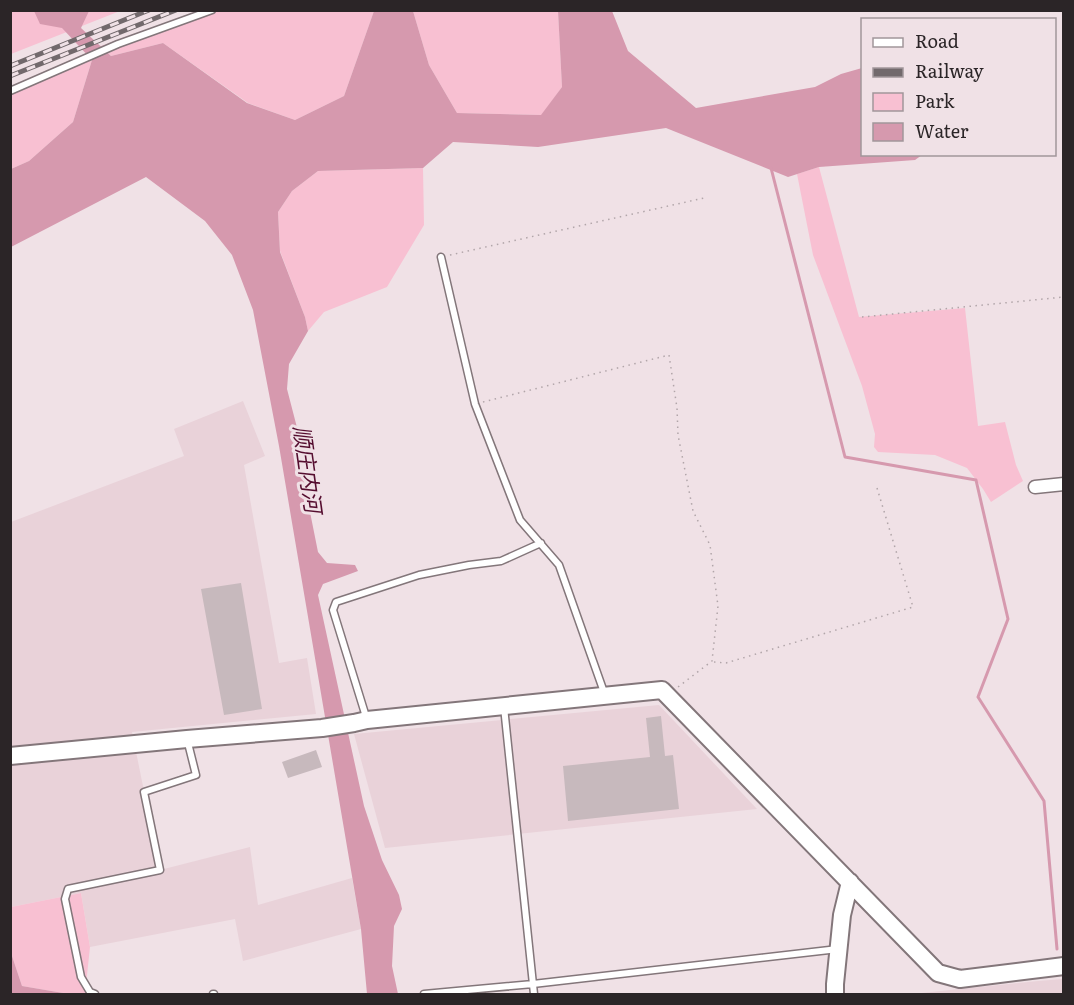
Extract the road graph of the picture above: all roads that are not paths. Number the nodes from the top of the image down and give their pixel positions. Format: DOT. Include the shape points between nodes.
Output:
graph roads {
  1 [pos="212,10"];
  2 [pos="10,91"];
  3 [pos="441,257"];
  4 [pos="1064,484"];
  5 [pos="1035,487"];
  6 [pos="540,543"];
  7 [pos="605,696"];
  8 [pos="504,706"];
  9 [pos="361,722"];
  10 [pos="187,739"];
  11 [pos="10,756"];
  12 [pos="850,882"];
  13 [pos="838,949"];
  14 [pos="1064,966"];
  15 [pos="533,984"];
  16 [pos="95,994"];
  17 [pos="424,994"];
  18 [pos="534,994"];
  19 [pos="835,994"];
  1 -- 2 [label="lane" via="118,44"];
  3 -- 6 [label="lane" via="475,404 520,520"];
  4 -- 5 [label="street"];
  6 -- 7 [label="lane" via="559,565"];
  6 -- 9 [label="lane" via="501,561 419,575 336,602 333,610"];
  7 -- 8 [label="street"];
  7 -- 12 [label="street" via="662,690"];
  8 -- 9 [label="street"];
  8 -- 15 [label="lane"];
  9 -- 10 [label="street"];
  10 -- 11 [label="street"];
  10 -- 16 [label="lane" via="196,776 144,792 160,870 68,889 65,899 81,977"];
  12 -- 13 [label="street"];
  12 -- 14 [label="street" via="939,973 960,979"];
  13 -- 15 [label="lane"];
  13 -- 19 [label="street"];
  15 -- 17 [label="lane"];
  15 -- 18 [label="lane"];
}
